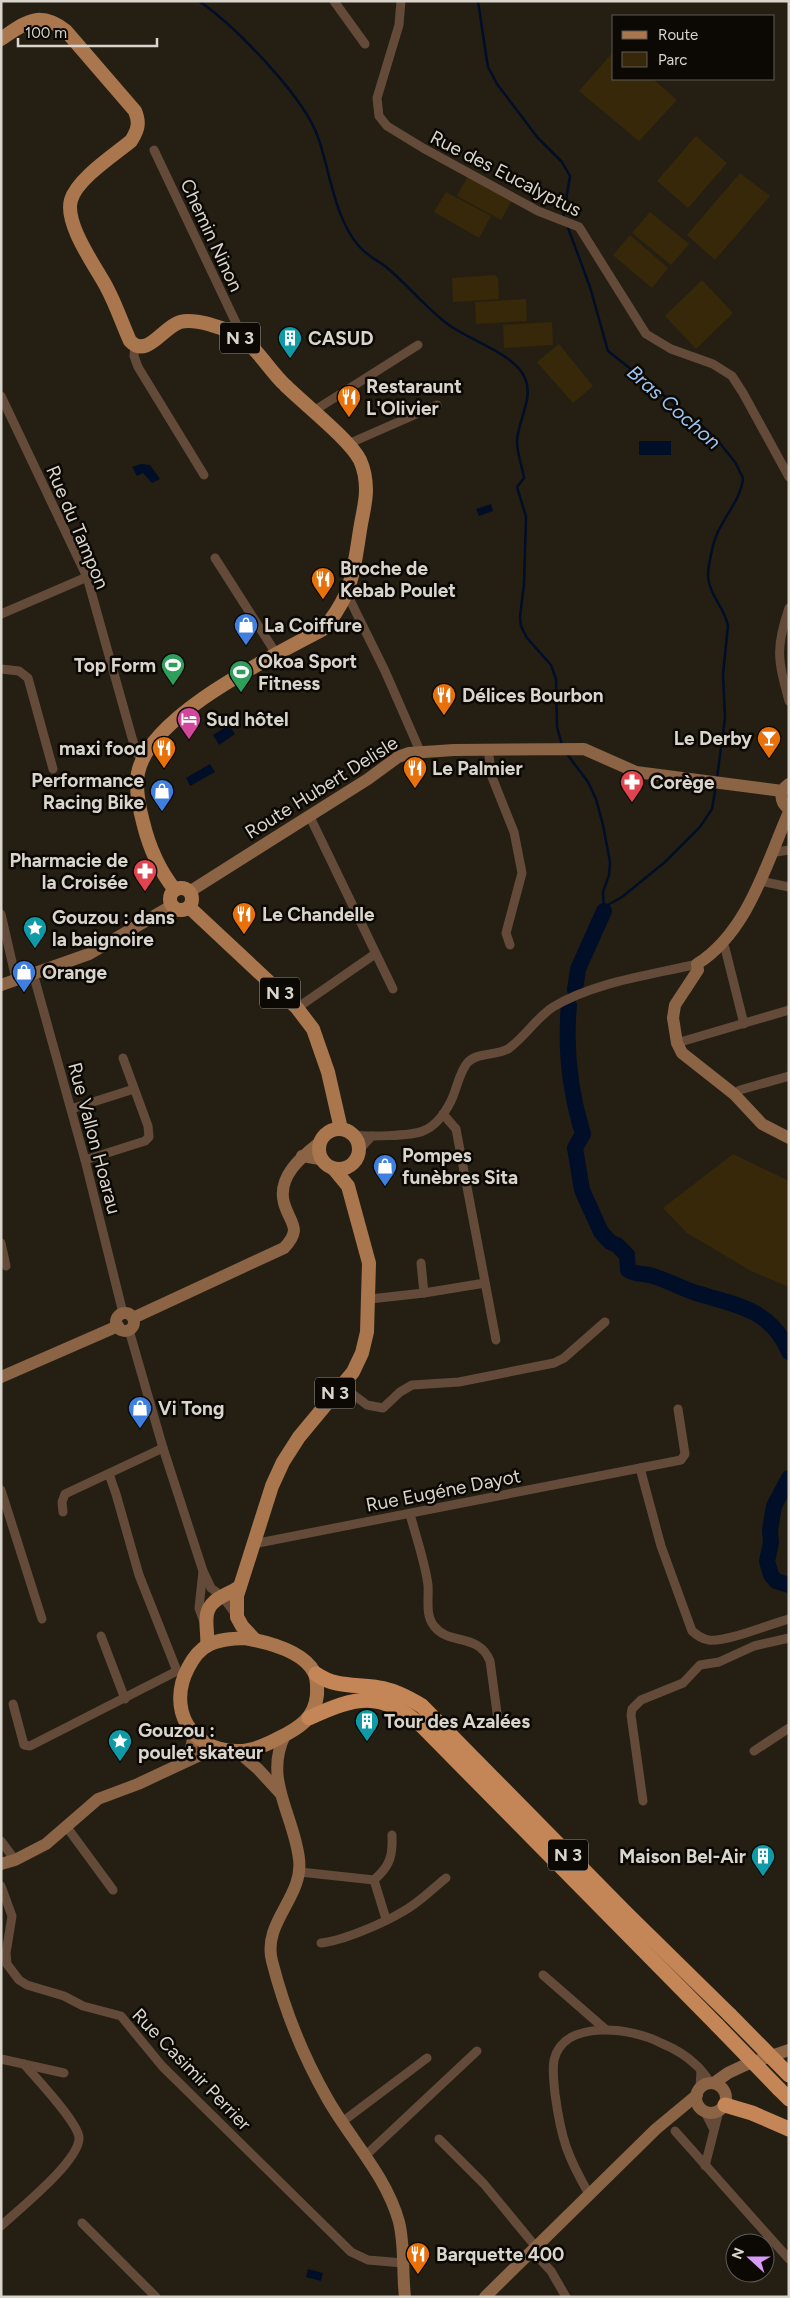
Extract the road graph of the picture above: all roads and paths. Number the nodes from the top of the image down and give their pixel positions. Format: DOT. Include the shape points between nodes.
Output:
graph roads {
  1 [pos="334,1"];
  2 [pos="401,3"];
  3 [pos="3,35"];
  4 [pos="365,44"];
  5 [pos="154,150"];
  6 [pos="235,334"];
  7 [pos="418,345"];
  8 [pos="135,346"];
  9 [pos="1,396"];
  10 [pos="437,405"];
  11 [pos="312,412"];
  12 [pos="348,444"];
  13 [pos="204,475"];
  14 [pos="789,477"];
  15 [pos="215,558"];
  16 [pos="86,577"];
  17 [pos="345,596"];
  18 [pos="789,608"];
  19 [pos="1,614"];
  20 [pos="277,655"];
  21 [pos="1,669"];
  22 [pos="789,701"];
  23 [pos="488,749"];
  24 [pos="420,751"];
  25 [pos="142,760"];
  26 [pos="53,769"];
  27 [pos="785,788"];
  28 [pos="789,811"];
  29 [pos="309,815"];
  30 [pos="772,850"];
  31 [pos="789,850"];
  32 [pos="760,881"];
  33 [pos="789,887"];
  34 [pos="175,890"];
  35 [pos="189,892"];
  36 [pos="173,905"];
  37 [pos="189,907"];
  38 [pos="1,914"];
  39 [pos="721,943"];
  40 [pos="510,945"];
  41 [pos="375,954"];
  42 [pos="697,964"];
  43 [pos="33,973"];
  44 [pos="16,979"];
  45 [pos="1,984"];
  46 [pos="393,989"];
  47 [pos="297,1008"];
  48 [pos="789,1010"];
  49 [pos="744,1024"];
  50 [pos="677,1043"];
  51 [pos="123,1058"];
  52 [pos="789,1076"];
  53 [pos="134,1089"];
  54 [pos="734,1094"];
  55 [pos="70,1109"];
  56 [pos="443,1114"];
  57 [pos="335,1130"];
  58 [pos="354,1135"];
  59 [pos="372,1136"];
  60 [pos="789,1138"];
  61 [pos="319,1142"];
  62 [pos="359,1150"];
  63 [pos="302,1156"];
  64 [pos="320,1159"];
  65 [pos="85,1160"];
  66 [pos="351,1165"];
  67 [pos="334,1169"];
  68 [pos="348,1186"];
  69 [pos="1,1243"];
  70 [pos="421,1263"];
  71 [pos="6,1266"];
  72 [pos="485,1283"];
  73 [pos="424,1293"];
  74 [pos="370,1299"];
  75 [pos="126,1322"];
  76 [pos="604,1322"];
  77 [pos="496,1340"];
  78 [pos="1,1377"];
  79 [pos="342,1386"];
  80 [pos="678,1409"];
  81 [pos="163,1448"];
  82 [pos="640,1468"];
  83 [pos="109,1474"];
  84 [pos="1,1490"];
  85 [pos="63,1512"];
  86 [pos="410,1514"];
  87 [pos="253,1544"];
  88 [pos="204,1571"];
  89 [pos="239,1587"];
  90 [pos="223,1597"];
  91 [pos="238,1618"];
  92 [pos="42,1619"];
  93 [pos="789,1619"];
  94 [pos="206,1626"];
  95 [pos="101,1636"];
  96 [pos="789,1638"];
  97 [pos="255,1640"];
  98 [pos="207,1646"];
  99 [pos="181,1672"];
  100 [pos="316,1674"];
  101 [pos="125,1699"];
  102 [pos="13,1704"];
  103 [pos="309,1718"];
  104 [pos="498,1720"];
  105 [pos="789,1728"];
  106 [pos="194,1734"];
  107 [pos="285,1735"];
  108 [pos="222,1750"];
  109 [pos="236,1751"];
  110 [pos="754,1752"];
  111 [pos="185,1761"];
  112 [pos="281,1794"];
  113 [pos="643,1801"];
  114 [pos="66,1826"];
  115 [pos="392,1835"];
  116 [pos="1,1841"];
  117 [pos="546,1852"];
  118 [pos="15,1860"];
  119 [pos="1,1864"];
  120 [pos="300,1872"];
  121 [pos="555,1874"];
  122 [pos="446,1878"];
  123 [pos="374,1880"];
  124 [pos="1,1886"];
  125 [pos="113,1890"];
  126 [pos="386,1920"];
  127 [pos="321,1943"];
  128 [pos="623,1944"];
  129 [pos="640,1948"];
  130 [pos="543,1975"];
  131 [pos="605,2029"];
  132 [pos="789,2050"];
  133 [pos="477,2051"];
  134 [pos="789,2056"];
  135 [pos="427,2058"];
  136 [pos="1,2059"];
  137 [pos="24,2064"];
  138 [pos="64,2073"];
  139 [pos="789,2075"];
  140 [pos="713,2093"];
  141 [pos="784,2094"];
  142 [pos="703,2111"];
  143 [pos="673,2115"];
  144 [pos="342,2122"];
  145 [pos="713,2128"];
  146 [pos="789,2129"];
  147 [pos="675,2131"];
  148 [pos="439,2139"];
  149 [pos="365,2156"];
  150 [pos="706,2166"];
  151 [pos="590,2194"];
  152 [pos="82,2223"];
  153 [pos="1,2226"];
  154 [pos="534,2249"];
  155 [pos="789,2259"];
  156 [pos="404,2263"];
  157 [pos="403,2280"];
  158 [pos="156,2297"];
  159 [pos="400,2297"];
  160 [pos="405,2297"];
  161 [pos="485,2297"];
  162 [pos="566,2297"];
  1 -- 4 [label="street"];
  2 -- 14 [label="street, Rue des Eucalyptus" via="399,25 376,98 379,116 387,126 538,212 579,227 646,334 671,349 713,364 732,376"];
  3 -- 8 [label="main road" via="34,20 55,23 66,31 136,110 139,126 136,133 78,188 71,200 70,216"];
  5 -- 6 [label="street, Chemin Ninon" via="237,325"];
  6 -- 8 [label="main road, N 3" via="187,321 168,328 144,347"];
  6 -- 11 [label="main road, N 3" via="249,344"];
  7 -- 11 [label="street"];
  8 -- 13 [label="street" via="138,367"];
  9 -- 16 [label="street, Rue du Tampon"];
  10 -- 12 [label="street"];
  11 -- 12 [label="main road, N 3"];
  12 -- 17 [label="main road, N 3" via="361,462 366,490 354,566"];
  15 -- 20 [label="street"];
  16 -- 19 [label="street"];
  16 -- 25 [label="street, Rue du Tampon" via="133,743"];
  17 -- 20 [label="main road, N 3" via="335,615 323,628"];
  17 -- 24 [label="street" via="350,600 385,671"];
  18 -- 22 [label="street" via="780,634 779,652"];
  20 -- 25 [label="main road, N 3" via="216,690 175,720 160,734"];
  21 -- 26 [label="street" via="19,671 28,678"];
  23 -- 24 [label="main road, Route Hubert Delisle"];
  23 -- 27 [label="main road, Route Hubert Delisle" via="576,748 591,751 636,772"];
  23 -- 40 [label="street" via="492,777 514,832 522,873 506,933"];
  24 -- 29 [label="main road, Route Hubert Delisle" via="398,757"];
  25 -- 34 [label="main road, N 3" via="137,785 145,830 161,871"];
  27 -- 28 [label="main road" via="781,800"];
  28 -- 30 [label="main road"];
  29 -- 35 [label="main road, Route Hubert Delisle"];
  29 -- 41 [label="street"];
  30 -- 31 [label="street"];
  30 -- 32 [label="main road"];
  32 -- 33 [label="street"];
  32 -- 39 [label="main road" via="739,921"];
  34 -- 35 [label="main road" via="183,888"];
  34 -- 36 [label="main road" via="171,898"];
  35 -- 37 [label="main road" via="192,901"];
  36 -- 37 [label="main road" via="181,910"];
  36 -- 43 [label="main road" via="89,954"];
  37 -- 47 [label="main road, N 3"];
  38 -- 44 [label="street"];
  39 -- 42 [label="main road"];
  39 -- 49 [label="street"];
  41 -- 46 [label="street"];
  41 -- 47 [label="street"];
  42 -- 50 [label="main road" via="698,970 675,1005 673,1018"];
  42 -- 56 [label="street" via="573,996 553,1008 508,1049 468,1062"];
  43 -- 44 [label="main road"];
  43 -- 55 [label="street, Rue Vallon Hoarau"];
  44 -- 45 [label="main road"];
  47 -- 57 [label="main road, N 3" via="313,1029 328,1072"];
  48 -- 49 [label="street"];
  49 -- 50 [label="street"];
  50 -- 54 [label="main road" via="682,1053 697,1067"];
  51 -- 53 [label="street"];
  52 -- 54 [label="street"];
  53 -- 55 [label="street"];
  53 -- 65 [label="street" via="150,1138"];
  54 -- 60 [label="main road" via="762,1124"];
  55 -- 65 [label="street, Rue Vallon Hoarau"];
  56 -- 59 [label="street" via="421,1132"];
  56 -- 72 [label="street" via="456,1129"];
  57 -- 58 [label="main road"];
  57 -- 61 [label="main road"];
  58 -- 59 [label="street"];
  58 -- 62 [label="main road"];
  59 -- 62 [label="street"];
  61 -- 63 [label="main road"];
  61 -- 64 [label="main road"];
  62 -- 66 [label="main road"];
  63 -- 64 [label="main road"];
  63 -- 75 [label="main road" via="284,1187 284,1203 295,1229 284,1248"];
  64 -- 67 [label="main road"];
  65 -- 75 [label="street, Rue Vallon Hoarau"];
  66 -- 67 [label="main road"];
  66 -- 68 [label="main road, N 3"];
  67 -- 68 [label="main road, N 3"];
  68 -- 74 [label="main road, N 3" via="369,1264"];
  69 -- 71 [label="street"];
  70 -- 73 [label="street"];
  72 -- 73 [label="street"];
  72 -- 77 [label="street"];
  73 -- 74 [label="street"];
  74 -- 79 [label="main road, N 3" via="362,1353"];
  75 -- 78 [label="main road"];
  75 -- 81 [label="street, Rue Vallon Hoarau"];
  76 -- 79 [label="street" via="564,1358 554,1362 458,1382 412,1385 383,1408 367,1405"];
  79 -- 87 [label="main road, N 3" via="298,1437 283,1462"];
  80 -- 82 [label="street, Rue Eugéne Dayot" via="684,1458"];
  81 -- 83 [label="street"];
  81 -- 88 [label="street, Rue Vallon Hoarau"];
  82 -- 86 [label="street, Rue Eugéne Dayot"];
  82 -- 93 [label="street" via="661,1546 692,1631 700,1638 710,1640"];
  83 -- 85 [label="street" via="65,1494"];
  83 -- 99 [label="street" via="139,1575"];
  84 -- 92 [label="street"];
  86 -- 87 [label="street, Rue Eugéne Dayot"];
  86 -- 104 [label="street" via="428,1584 431,1622 442,1632 476,1644 487,1653"];
  87 -- 89 [label="main road, N 3"];
  88 -- 90 [label="street, Rue Vallon Hoarau" via="211,1588"];
  88 -- 94 [label="street, Rue Vallon Hoarau" via="200,1608"];
  89 -- 90 [label="main road"];
  89 -- 91 [label="main road, N 3"];
  90 -- 91 [label="street, Rue Vallon Hoarau"];
  90 -- 94 [label="main road" via="208,1611"];
  91 -- 97 [label="main road"];
  94 -- 98 [label="main road"];
  95 -- 101 [label="street"];
  96 -- 113 [label="street" via="754,1646 719,1662 700,1666 683,1683 641,1700 632,1709"];
  97 -- 98 [label="main road, N 3" via="230,1639"];
  97 -- 100 [label="main road, N 3" via="294,1654 310,1665"];
  98 -- 99 [label="main road, N 3"];
  99 -- 101 [label="street"];
  99 -- 106 [label="main road, N 3" via="180,1708"];
  100 -- 103 [label="main road" via="316,1699"];
  100 -- 139 [label="highway, N 3, bridge" via="343,1686 395,1692 422,1706"];
  101 -- 102 [label="street" via="30,1746 24,1745 20,1736"];
  103 -- 107 [label="main road, N 3"];
  103 -- 117 [label="highway, N 3" via="345,1704 368,1700 393,1705 404,1711"];
  105 -- 110 [label="street"];
  106 -- 108 [label="main road, N 3"];
  106 -- 111 [label="main road"];
  107 -- 109 [label="main road, N 3" via="255,1748"];
  107 -- 112 [label="main road" via="276,1761"];
  108 -- 109 [label="main road, N 3"];
  108 -- 111 [label="main road"];
  109 -- 112 [label="main road"];
  111 -- 114 [label="main road" via="98,1799"];
  112 -- 120 [label="main road" via="299,1856"];
  114 -- 118 [label="main road" via="46,1844"];
  114 -- 125 [label="street"];
  115 -- 123 [label="street" via="390,1864"];
  116 -- 118 [label="street"];
  117 -- 121 [label="highway"];
  117 -- 129 [label="highway, N 3"];
  118 -- 119 [label="main road"];
  120 -- 123 [label="street"];
  120 -- 144 [label="main road" via="294,1891 274,1927 270,1949 290,2016 314,2073"];
  122 -- 126 [label="street" via="402,1912"];
  123 -- 126 [label="street"];
  124 -- 156 [label="street, Rue Casimir Perrier" via="12,1916 7,1964 19,1980 83,2006 121,2016 162,2066 351,2252 368,2260"];
  126 -- 127 [label="street" via="346,1938"];
  128 -- 129 [label="highway"];
  129 -- 141 [label="highway, N 3, bridge"];
  130 -- 131 [label="street"];
  131 -- 140 [label="street" via="660,2042 692,2062"];
  131 -- 151 [label="street" via="577,2035 564,2044 554,2059 553,2074 565,2149"];
  132 -- 140 [label="main road" via="728,2073"];
  133 -- 149 [label="street"];
  134 -- 140 [label="main road" via="738,2073"];
  135 -- 144 [label="street"];
  136 -- 137 [label="street"];
  137 -- 138 [label="street"];
  137 -- 153 [label="street" via="74,2124 79,2138 67,2165"];
  140 -- 142 [label="main road" via="711,2113"];
  140 -- 142 [label="main road" via="697,2103"];
  140 -- 143 [label="main road"];
  140 -- 145 [label="street"];
  140 -- 146 [label="highway"];
  142 -- 143 [label="main road"];
  142 -- 145 [label="street"];
  143 -- 151 [label="main road"];
  144 -- 149 [label="main road"];
  145 -- 150 [label="street"];
  147 -- 150 [label="street"];
  148 -- 154 [label="street" via="484,2184"];
  149 -- 156 [label="main road" via="380,2178 394,2209"];
  150 -- 155 [label="street"];
  151 -- 154 [label="main road"];
  152 -- 158 [label="street"];
  154 -- 161 [label="main road"];
  154 -- 162 [label="street"];
  156 -- 157 [label="main road"];
  157 -- 159 [label="main road"];
  157 -- 160 [label="main road"];
}
